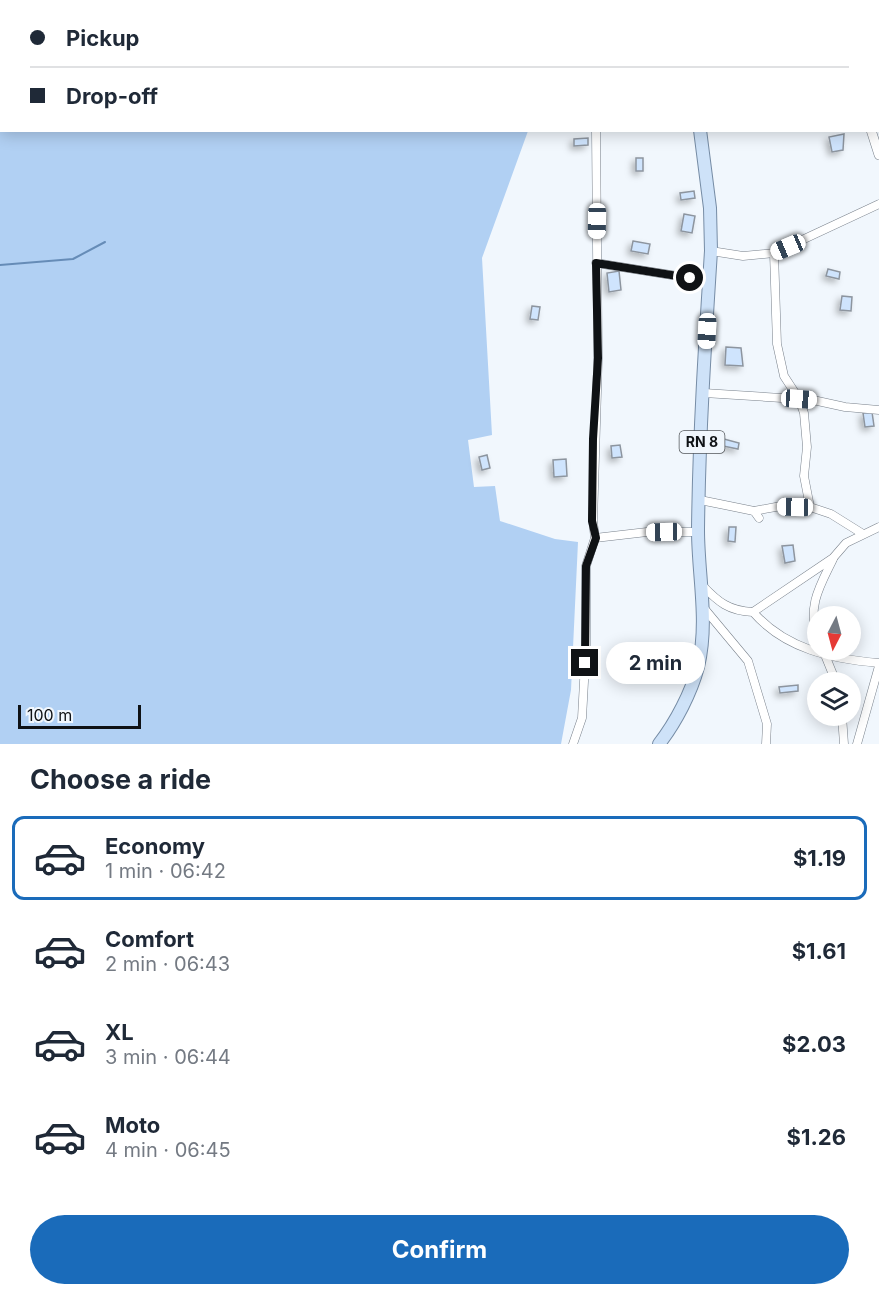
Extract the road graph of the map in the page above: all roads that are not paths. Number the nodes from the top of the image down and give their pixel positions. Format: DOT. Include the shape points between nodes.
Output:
graph roads {
  1 [pos="598,132"];
  2 [pos="700,132"];
  3 [pos="872,132"];
  4 [pos="879,155"];
  5 [pos="879,204"];
  6 [pos="711,252"];
  7 [pos="774,253"];
  8 [pos="596,263"];
  9 [pos="709,281"];
  10 [pos="704,393"];
  11 [pos="799,399"];
  12 [pos="879,410"];
  13 [pos="700,500"];
  14 [pos="810,507"];
  15 [pos="754,511"];
  16 [pos="759,518"];
  17 [pos="879,527"];
  18 [pos="698,532"];
  19 [pos="863,534"];
  20 [pos="596,538"];
  21 [pos="833,558"];
  22 [pos="702,585"];
  23 [pos="813,606"];
  24 [pos="703,607"];
  25 [pos="753,612"];
  26 [pos="807,650"];
  27 [pos="856,660"];
  28 [pos="879,665"];
  29 [pos="843,726"];
  30 [pos="573,744"];
  31 [pos="659,744"];
  32 [pos="766,744"];
  33 [pos="844,744"];
  34 [pos="857,744"];
  1 -- 8 [label="street"];
  2 -- 6 [label="main road, RN 8"];
  3 -- 4 [label="street"];
  5 -- 7 [label="street"];
  6 -- 7 [label="street" via="743,256"];
  6 -- 9 [label="main road, RN 8"];
  7 -- 11 [label="street" via="777,344 784,376"];
  8 -- 9 [label="street"];
  8 -- 20 [label="street" via="598,358 592,521"];
  9 -- 10 [label="main road, RN 8"];
  10 -- 11 [label="street"];
  10 -- 13 [label="main road, RN 8"];
  11 -- 12 [label="street"];
  11 -- 14 [label="street" via="807,447 804,476"];
  13 -- 15 [label="street"];
  13 -- 18 [label="main road, RN 8"];
  14 -- 15 [label="street" via="781,506"];
  14 -- 19 [label="street" via="831,514"];
  15 -- 16 [label="street"];
  17 -- 19 [label="street"];
  18 -- 20 [label="street"];
  18 -- 22 [label="main road, RN 8"];
  19 -- 21 [label="street" via="846,543"];
  20 -- 30 [label="street" via="586,566 582,718"];
  21 -- 23 [label="street"];
  21 -- 25 [label="street"];
  22 -- 24 [label="main road, RN 8"];
  22 -- 25 [label="street" via="720,604 735,611"];
  24 -- 31 [label="main road, RN 8" via="697,667"];
  24 -- 32 [label="street" via="748,662 767,724"];
  25 -- 26 [label="street" via="764,624"];
  27 -- 28 [label="street"];
  28 -- 34 [label="street"];
  29 -- 33 [label="street"];
}
